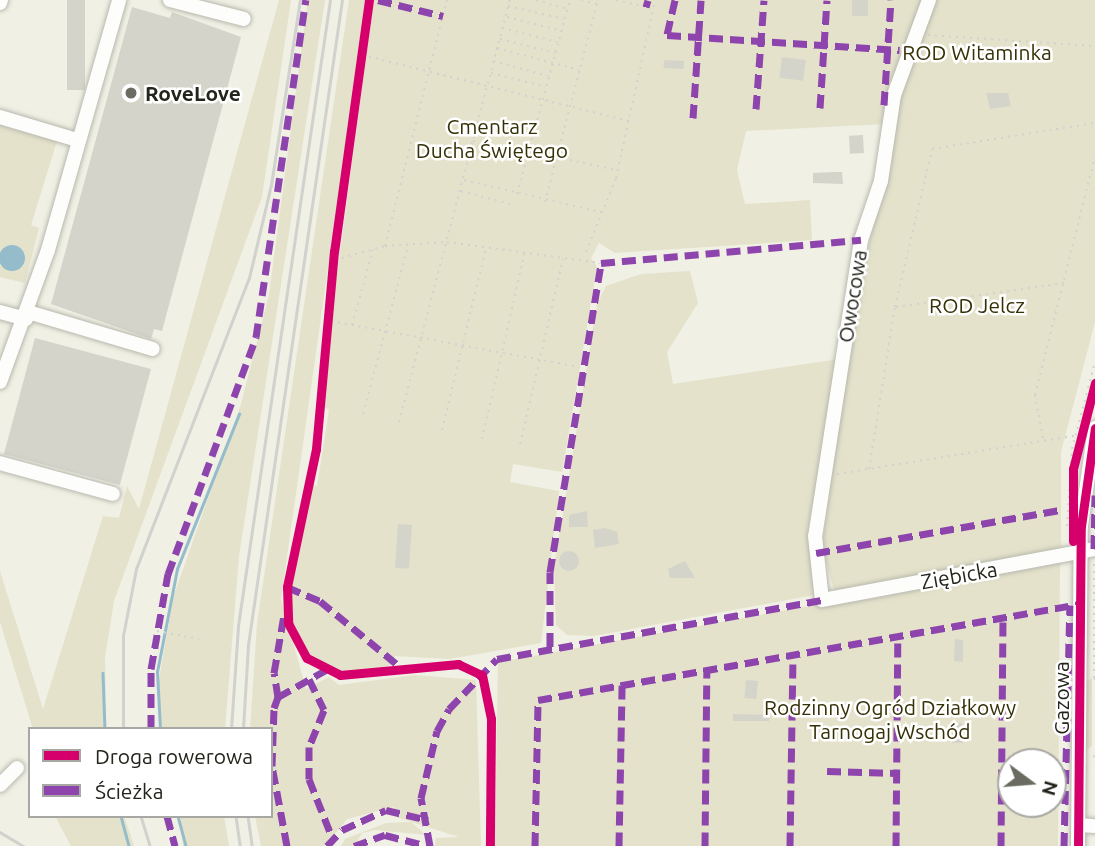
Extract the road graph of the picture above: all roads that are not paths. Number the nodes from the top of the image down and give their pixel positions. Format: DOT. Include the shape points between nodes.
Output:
graph roads {
  1 [pos="119,0"];
  2 [pos="170,0"];
  3 [pos="929,0"];
  4 [pos="244,19"];
  5 [pos="0,117"];
  6 [pos="77,139"];
  7 [pos="0,312"];
  8 [pos="27,316"];
  9 [pos="153,349"];
  10 [pos="0,382"];
  11 [pos="1095,428"];
  12 [pos="0,463"];
  13 [pos="113,494"];
  14 [pos="1086,552"];
  15 [pos="822,600"];
  16 [pos="1092,677"];
  17 [pos="17,768"];
  18 [pos="0,785"];
  19 [pos="1079,825"];
  20 [pos="1095,826"];
  21 [pos="1078,846"];
  1 -- 6 [label="street"];
  2 -- 4 [label="street"];
  3 -- 15 [label="street, Owocowa" via="894,95 881,181 861,240 815,536"];
  5 -- 6 [label="street"];
  6 -- 8 [label="street"];
  7 -- 8 [label="street"];
  8 -- 9 [label="street"];
  8 -- 10 [label="street"];
  11 -- 14 [label="street, Gazowa" via="1073,529"];
  12 -- 13 [label="street"];
  14 -- 15 [label="street, Ziębicka"];
  14 -- 16 [label="street, Gazowa"];
  16 -- 19 [label="street, Gazowa"];
  17 -- 18 [label="street"];
  19 -- 20 [label="street"];
  19 -- 21 [label="street, Gazowa"];
}
